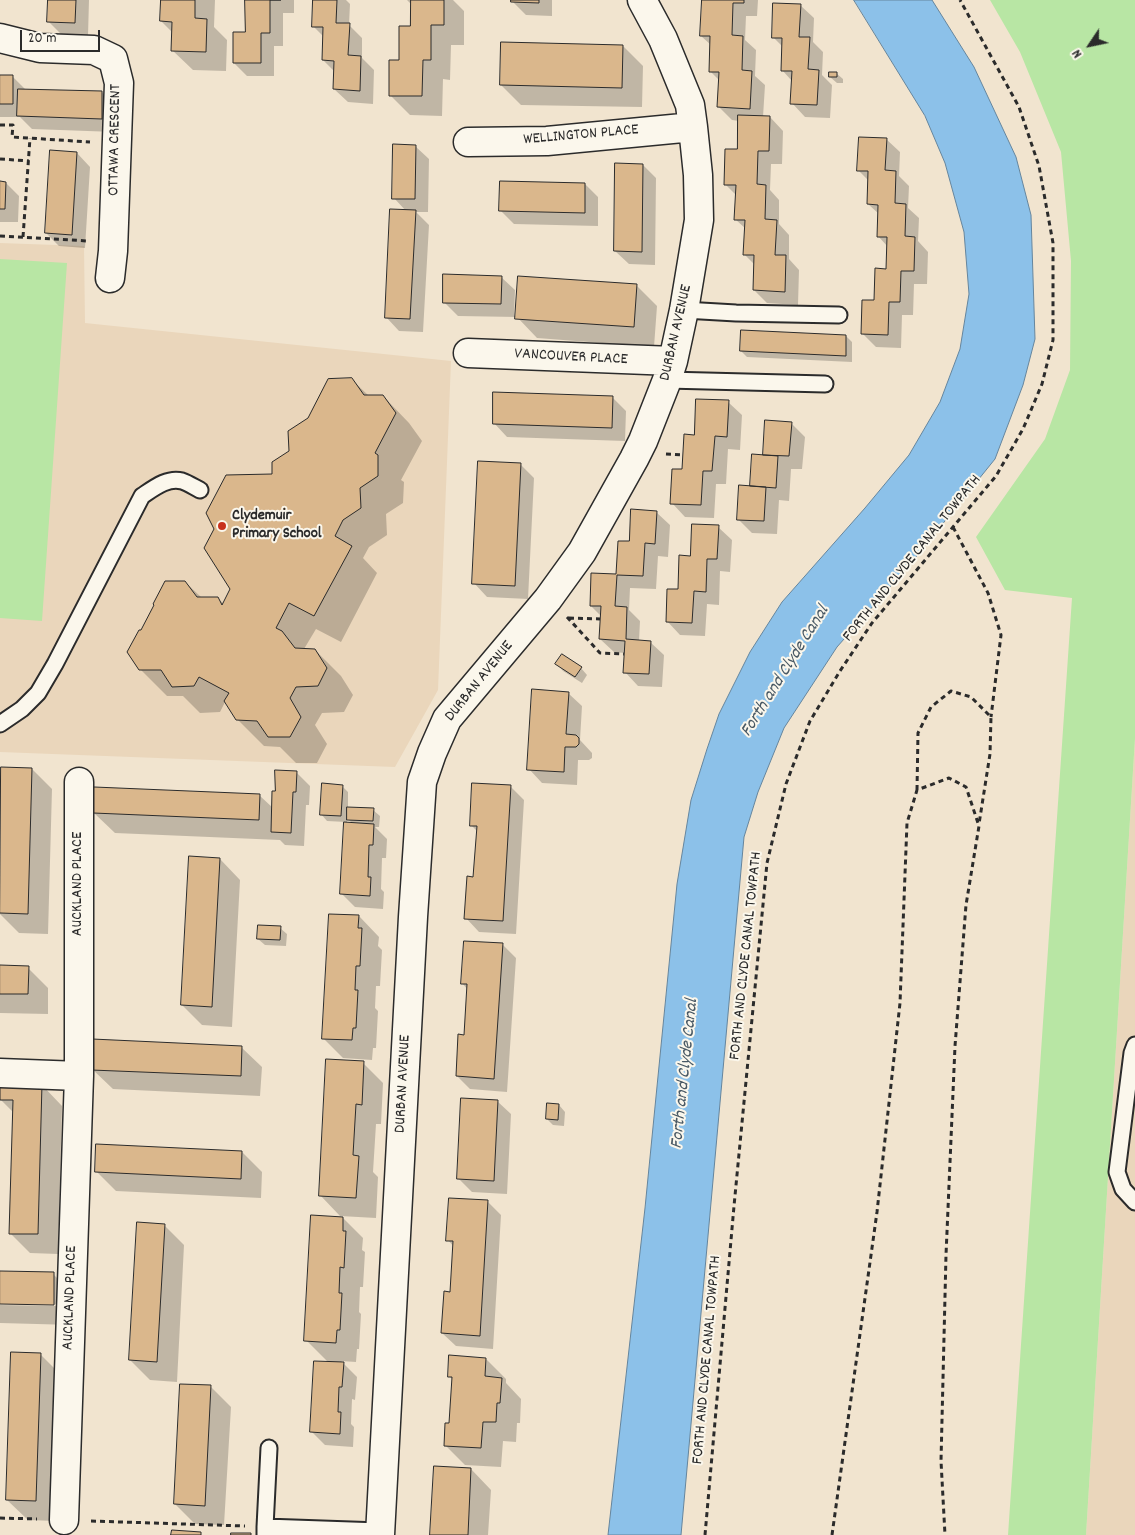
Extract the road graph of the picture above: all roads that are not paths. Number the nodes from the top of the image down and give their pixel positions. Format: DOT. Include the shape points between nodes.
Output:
graph roads {
  1 [pos="642,0"];
  2 [pos="0,38"];
  3 [pos="693,127"];
  4 [pos="468,142"];
  5 [pos="110,278"];
  6 [pos="684,310"];
  7 [pos="839,315"];
  8 [pos="468,353"];
  9 [pos="670,371"];
  10 [pos="824,384"];
  11 [pos="200,490"];
  12 [pos="0,724"];
  13 [pos="79,782"];
  14 [pos="1135,1044"];
  15 [pos="0,1073"];
  16 [pos="78,1076"];
  17 [pos="1135,1202"];
  18 [pos="269,1448"];
  19 [pos="64,1520"];
  20 [pos="265,1531"];
  21 [pos="380,1533"];
  1 -- 3 [label="street, DURBAN AVENUE" via="663,39 690,105"];
  2 -- 5 [label="street, OTTAWA CRESCENT" via="40,48 94,50 113,59 119,83"];
  3 -- 4 [label="street, WELLINGTON PLACE" via="547,141"];
  3 -- 6 [label="street, DURBAN AVENUE" via="699,220"];
  6 -- 7 [label="lane"];
  6 -- 9 [label="street, DURBAN AVENUE"];
  8 -- 9 [label="street, VANCOUVER PLACE"];
  9 -- 10 [label="lane"];
  9 -- 21 [label="street, DURBAN AVENUE" via="644,440 582,552 548,599 447,719 422,782"];
  11 -- 12 [label="lane" via="181,481 168,481 142,496 38,693"];
  13 -- 16 [label="street, AUCKLAND PLACE"];
  14 -- 17 [label="lane" via="1117,1172 1123,1188"];
  15 -- 16 [label="street"];
  16 -- 19 [label="street, AUCKLAND PLACE"];
  18 -- 20 [label="lane"];
  20 -- 21 [label="lane"];
}
